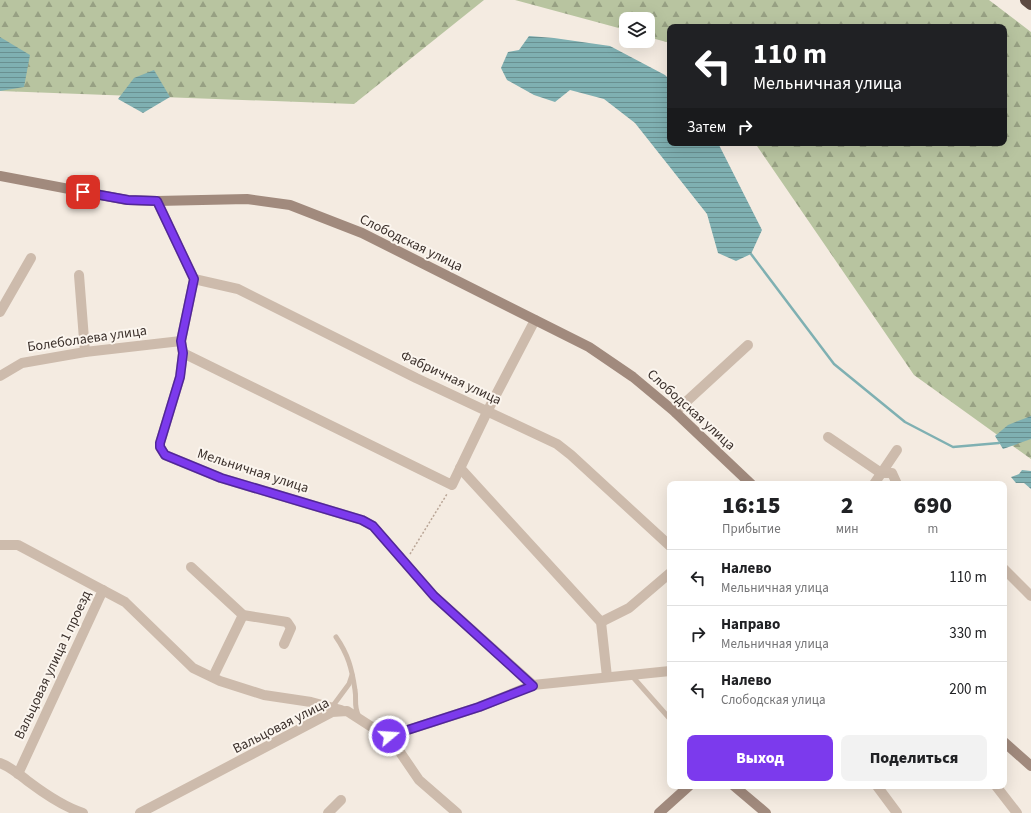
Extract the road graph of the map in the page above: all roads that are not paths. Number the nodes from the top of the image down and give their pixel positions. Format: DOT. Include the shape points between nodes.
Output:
graph roads {
  1 [pos="1026,0"];
  2 [pos="1031,4"];
  3 [pos="0,176"];
  4 [pos="157,201"];
  5 [pos="31,258"];
  6 [pos="79,275"];
  7 [pos="194,279"];
  8 [pos="0,312"];
  9 [pos="535,320"];
  10 [pos="181,341"];
  11 [pos="748,345"];
  12 [pos="85,352"];
  13 [pos="183,353"];
  14 [pos="0,376"];
  15 [pos="488,410"];
  16 [pos="675,412"];
  17 [pos="828,437"];
  18 [pos="897,450"];
  19 [pos="460,468"];
  20 [pos="881,473"];
  21 [pos="748,481"];
  22 [pos="876,481"];
  23 [pos="896,481"];
  24 [pos="667,543"];
  25 [pos="0,545"];
  26 [pos="190,567"];
  27 [pos="1007,572"];
  28 [pos="667,576"];
  29 [pos="104,590"];
  30 [pos="1031,596"];
  31 [pos="243,615"];
  32 [pos="601,622"];
  33 [pos="336,637"];
  34 [pos="284,644"];
  35 [pos="667,671"];
  36 [pos="352,674"];
  37 [pos="631,675"];
  38 [pos="213,677"];
  39 [pos="607,677"];
  40 [pos="533,686"];
  41 [pos="332,708"];
  42 [pos="346,711"];
  43 [pos="667,716"];
  44 [pos="361,720"];
  45 [pos="389,736"];
  46 [pos="1007,747"];
  47 [pos="0,763"];
  48 [pos="1031,766"];
  49 [pos="18,774"];
  50 [pos="686,789"];
  51 [pos="738,789"];
  52 [pos="879,789"];
  53 [pos="998,789"];
  54 [pos="341,800"];
  55 [pos="157,810"];
  56 [pos="84,813"];
  57 [pos="140,813"];
  58 [pos="328,813"];
  59 [pos="457,813"];
  60 [pos="659,813"];
  61 [pos="766,813"];
  62 [pos="898,813"];
  63 [pos="1017,813"];
  1 -- 2 [label="highway"];
  3 -- 4 [label="street, Слободская улица" via="128,200"];
  4 -- 7 [label="street"];
  4 -- 9 [label="street, Слободская улица" via="247,199 290,205 362,233"];
  5 -- 8 [label="street"];
  6 -- 12 [label="street"];
  7 -- 10 [label="street, Мельничная улица"];
  7 -- 15 [label="street, Фабричная улица" via="238,289 416,378"];
  9 -- 15 [label="street"];
  9 -- 16 [label="street, Слободская улица" via="589,347"];
  10 -- 12 [label="street, Болеболаева улица"];
  10 -- 13 [label="street, Мельничная улица"];
  11 -- 16 [label="street"];
  12 -- 14 [label="street, Болеболаева улица" via="22,363"];
  13 -- 19 [label="street" via="452,485"];
  13 -- 40 [label="street, Мельничная улица" via="180,377 160,443 165,455 221,478 362,520 373,526 434,596"];
  15 -- 19 [label="street"];
  15 -- 24 [label="street, Фабричная улица" via="557,444 571,454"];
  16 -- 21 [label="street, Слободская улица"];
  17 -- 20 [label="street"];
  18 -- 20 [label="street"];
  19 -- 32 [label="street"];
  20 -- 22 [label="street"];
  20 -- 23 [label="street" via="892,473"];
  25 -- 29 [label="street, Вальцовая улица 1 проезд" via="18,545"];
  26 -- 31 [label="street"];
  27 -- 30 [label="street"];
  28 -- 32 [label="street" via="630,608"];
  29 -- 38 [label="street, Вальцовая улица 1 проезд" via="125,602 193,668"];
  29 -- 49 [label="street, Вальцовая улица 1 проезд"];
  31 -- 34 [label="street" via="288,622 291,628"];
  31 -- 38 [label="street"];
  32 -- 39 [label="street"];
  33 -- 36 [label="lane" via="347,652"];
  35 -- 37 [label="street"];
  36 -- 41 [label="lane" via="349,684"];
  36 -- 44 [label="lane" via="356,691 355,708"];
  37 -- 39 [label="street"];
  37 -- 43 [label="lane"];
  38 -- 41 [label="street, Вальцовая улица 1 проезд" via="264,695"];
  39 -- 40 [label="street"];
  40 -- 45 [label="street" via="479,707"];
  41 -- 42 [label="street, Вальцовая улица 1 проезд"];
  42 -- 44 [label="street, Вальцовая улица"];
  42 -- 55 [label="street, Вальцовая улица" via="332,712"];
  44 -- 45 [label="street, Вальцовая улица"];
  45 -- 59 [label="street" via="419,780"];
  46 -- 48 [label="street"];
  47 -- 49 [label="street"];
  49 -- 56 [label="street" via="42,792 75,811"];
  50 -- 60 [label="street"];
  51 -- 61 [label="street"];
  52 -- 62 [label="street"];
  53 -- 63 [label="street"];
  54 -- 58 [label="street"];
  55 -- 57 [label="street, Вальцовая улица"];
}
